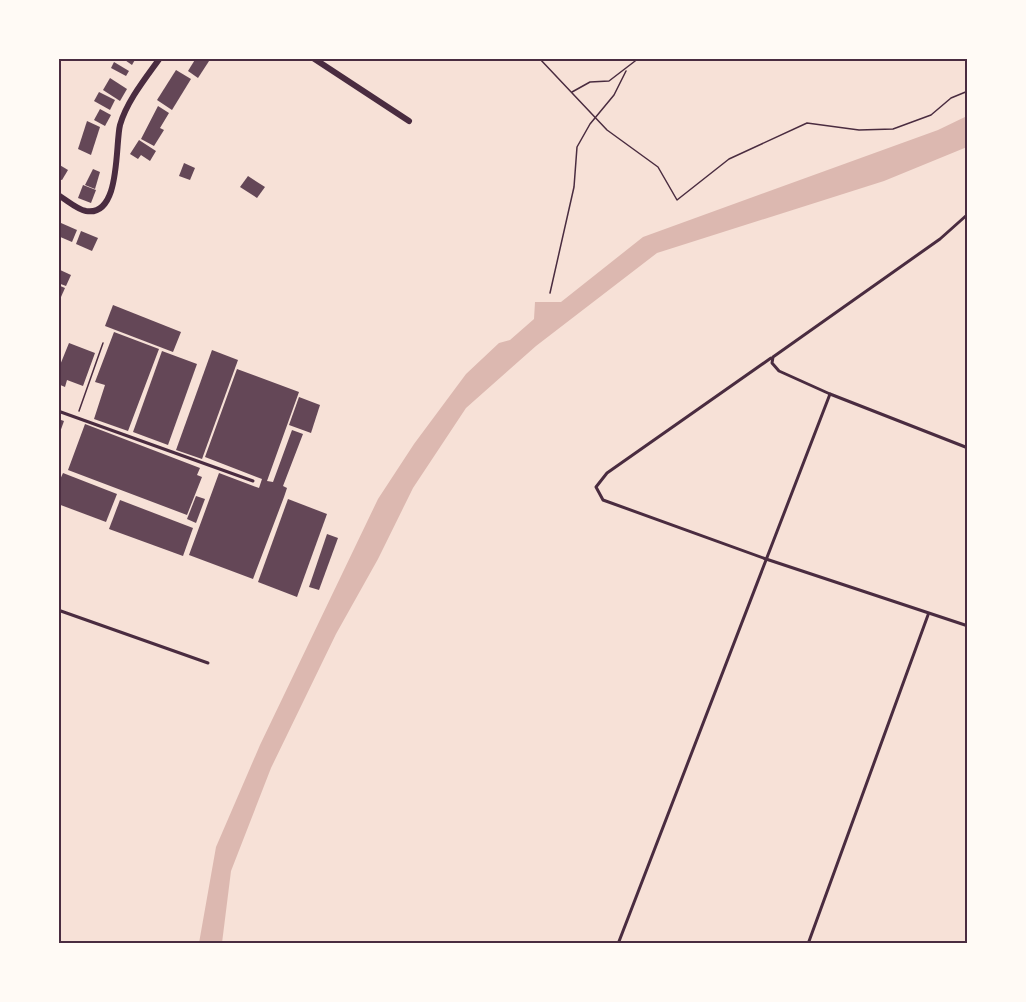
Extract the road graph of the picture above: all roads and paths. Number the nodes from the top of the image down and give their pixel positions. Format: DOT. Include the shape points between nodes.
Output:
graph roads {
  1 [pos="160,58"];
  2 [pos="313,58"];
  3 [pos="539,58"];
  4 [pos="639,58"];
  5 [pos="626,71"];
  6 [pos="968,91"];
  7 [pos="572,92"];
  8 [pos="595,117"];
  9 [pos="409,122"];
  10 [pos="58,195"];
  11 [pos="968,214"];
  12 [pos="550,293"];
  13 [pos="103,343"];
  14 [pos="773,357"];
  15 [pos="830,394"];
  16 [pos="58,411"];
  17 [pos="77,418"];
  18 [pos="968,448"];
  19 [pos="253,481"];
  20 [pos="766,559"];
  21 [pos="58,610"];
  22 [pos="928,615"];
  23 [pos="968,626"];
  24 [pos="208,663"];
  25 [pos="618,944"];
  26 [pos="808,944"];
  1 -- 10 [label="street" via="123,115 115,178 106,203 86,211"];
  2 -- 9 [label="street"];
  3 -- 7 [label="path"];
  4 -- 5 [label="path"];
  5 -- 7 [label="path" via="609,81 590,82"];
  5 -- 8 [label="path" via="614,95"];
  6 -- 8 [label="path" via="951,98 931,115 893,129 859,130 807,123 729,159 677,200 658,167"];
  7 -- 8 [label="path"];
  8 -- 12 [label="path" via="577,147 574,187"];
  11 -- 14 [label="lane" via="940,239"];
  13 -- 17 [label="path"];
  14 -- 15 [label="lane" via="772,363 779,371"];
  14 -- 20 [label="lane" via="608,473 596,487 603,500"];
  15 -- 18 [label="lane"];
  15 -- 20 [label="lane"];
  16 -- 17 [label="lane"];
  17 -- 19 [label="lane"];
  20 -- 22 [label="lane"];
  20 -- 25 [label="lane"];
  21 -- 24 [label="lane"];
  22 -- 23 [label="lane"];
  22 -- 26 [label="lane"];
}
